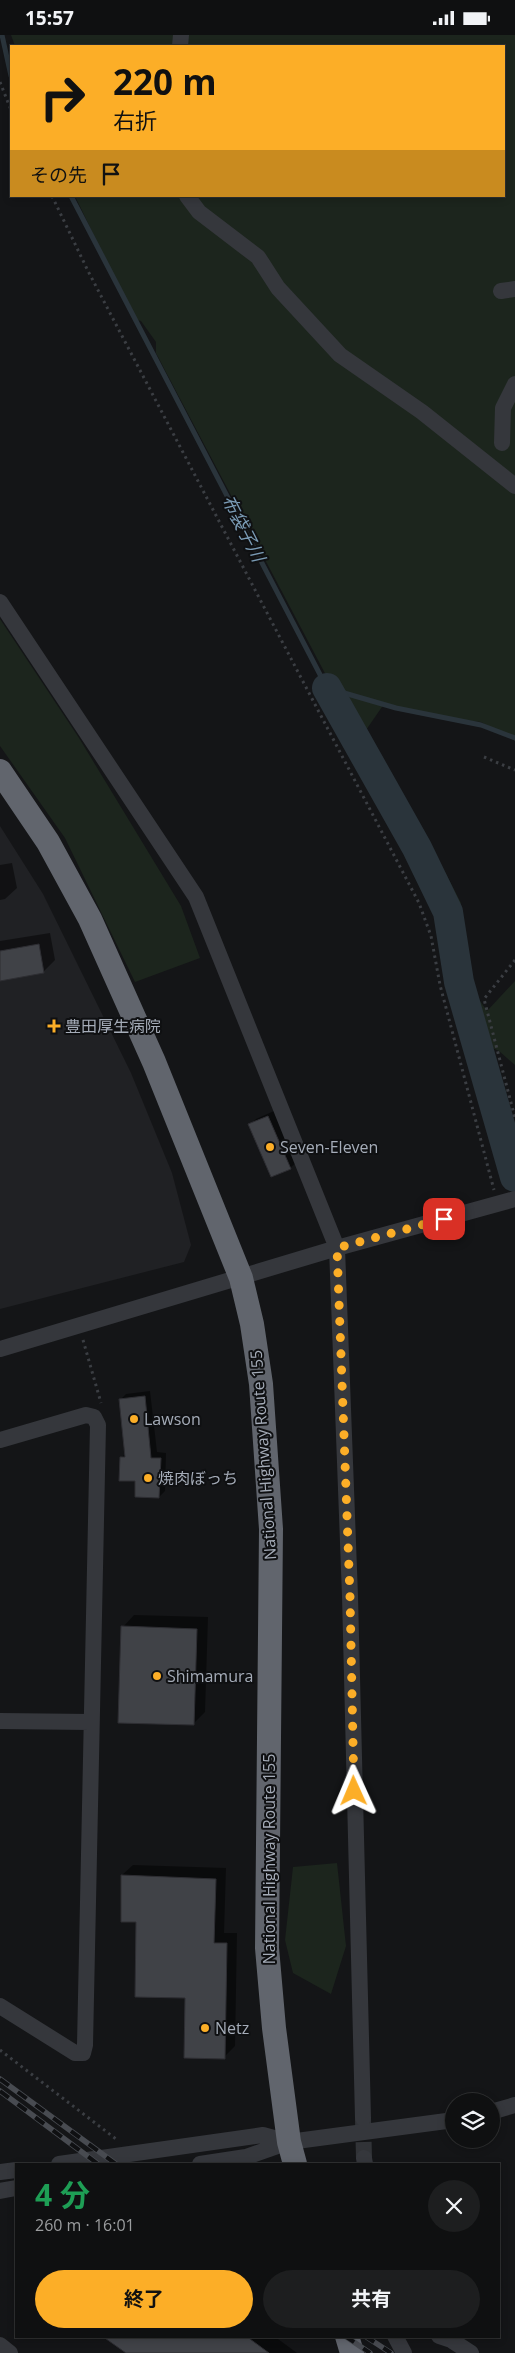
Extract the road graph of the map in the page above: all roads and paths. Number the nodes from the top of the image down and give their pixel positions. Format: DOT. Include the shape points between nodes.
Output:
graph roads {
  1 [pos="0,82"];
  2 [pos="10,107"];
  3 [pos="52,197"];
  4 [pos="188,197"];
  5 [pos="515,384"];
  6 [pos="502,443"];
  7 [pos="515,486"];
  8 [pos="0,602"];
  9 [pos="484,757"];
  10 [pos="0,771"];
  11 [pos="515,771"];
  12 [pos="515,960"];
  13 [pos="515,1118"];
  14 [pos="515,1199"];
  15 [pos="498,1205"];
  16 [pos="337,1248"];
  17 [pos="241,1278"];
  18 [pos="79,1326"];
  19 [pos="0,1349"];
  20 [pos="94,1417"];
  21 [pos="0,1440"];
  22 [pos="0,1721"];
  23 [pos="90,1722"];
  24 [pos="0,2006"];
  25 [pos="0,2050"];
  26 [pos="515,2105"];
  27 [pos="500,2109"];
  28 [pos="363,2118"];
  29 [pos="445,2123"];
  30 [pos="116,2139"];
  31 [pos="292,2153"];
  32 [pos="66,2163"];
  33 [pos="207,2163"];
  34 [pos="15,2170"];
  35 [pos="0,2172"];
  36 [pos="15,2188"];
  37 [pos="0,2191"];
  38 [pos="348,2338"];
  39 [pos="397,2338"];
  40 [pos="445,2338"];
  41 [pos="0,2345"];
  42 [pos="10,2353"];
  43 [pos="352,2353"];
  44 [pos="404,2353"];
  45 [pos="471,2353"];
  1 -- 2 [label="path"];
  3 -- 15 [label="path" via="97,289 419,903"];
  4 -- 7 [label="street" via="199,212 258,257 278,289 340,355 422,412"];
  5 -- 6 [label="street" via="503,408"];
  8 -- 16 [label="street" via="196,897"];
  9 -- 11 [label="path"];
  10 -- 17 [label="highway, National Highway Route 155" via="48,842 90,919 154,1063"];
  12 -- 13 [label="path" via="484,999"];
  14 -- 15 [label="street"];
  15 -- 16 [label="street"];
  16 -- 17 [label="street"];
  16 -- 28 [label="street" via="350,1596"];
  17 -- 18 [label="street"];
  17 -- 31 [label="highway, National Highway Route 155" via="261,1384 271,1529 267,1947 274,2028"];
  18 -- 19 [label="street"];
  18 -- 20 [label="path" via="102,1401"];
  20 -- 21 [label="street" via="86,1415"];
  20 -- 23 [label="street" via="98,1425"];
  22 -- 23 [label="street"];
  23 -- 24 [label="street" via="83,2053 75,2053"];
  25 -- 30 [label="path"];
  26 -- 27 [label="street"];
  29 -- 31 [label="street"];
  31 -- 32 [label="street" via="263,2135"];
  31 -- 33 [label="street"];
  34 -- 35 [label="street"];
  36 -- 37 [label="street"];
  38 -- 43 [label="highway"];
  39 -- 44 [label="street"];
  40 -- 45 [label="street"];
  41 -- 42 [label="street"];
}
